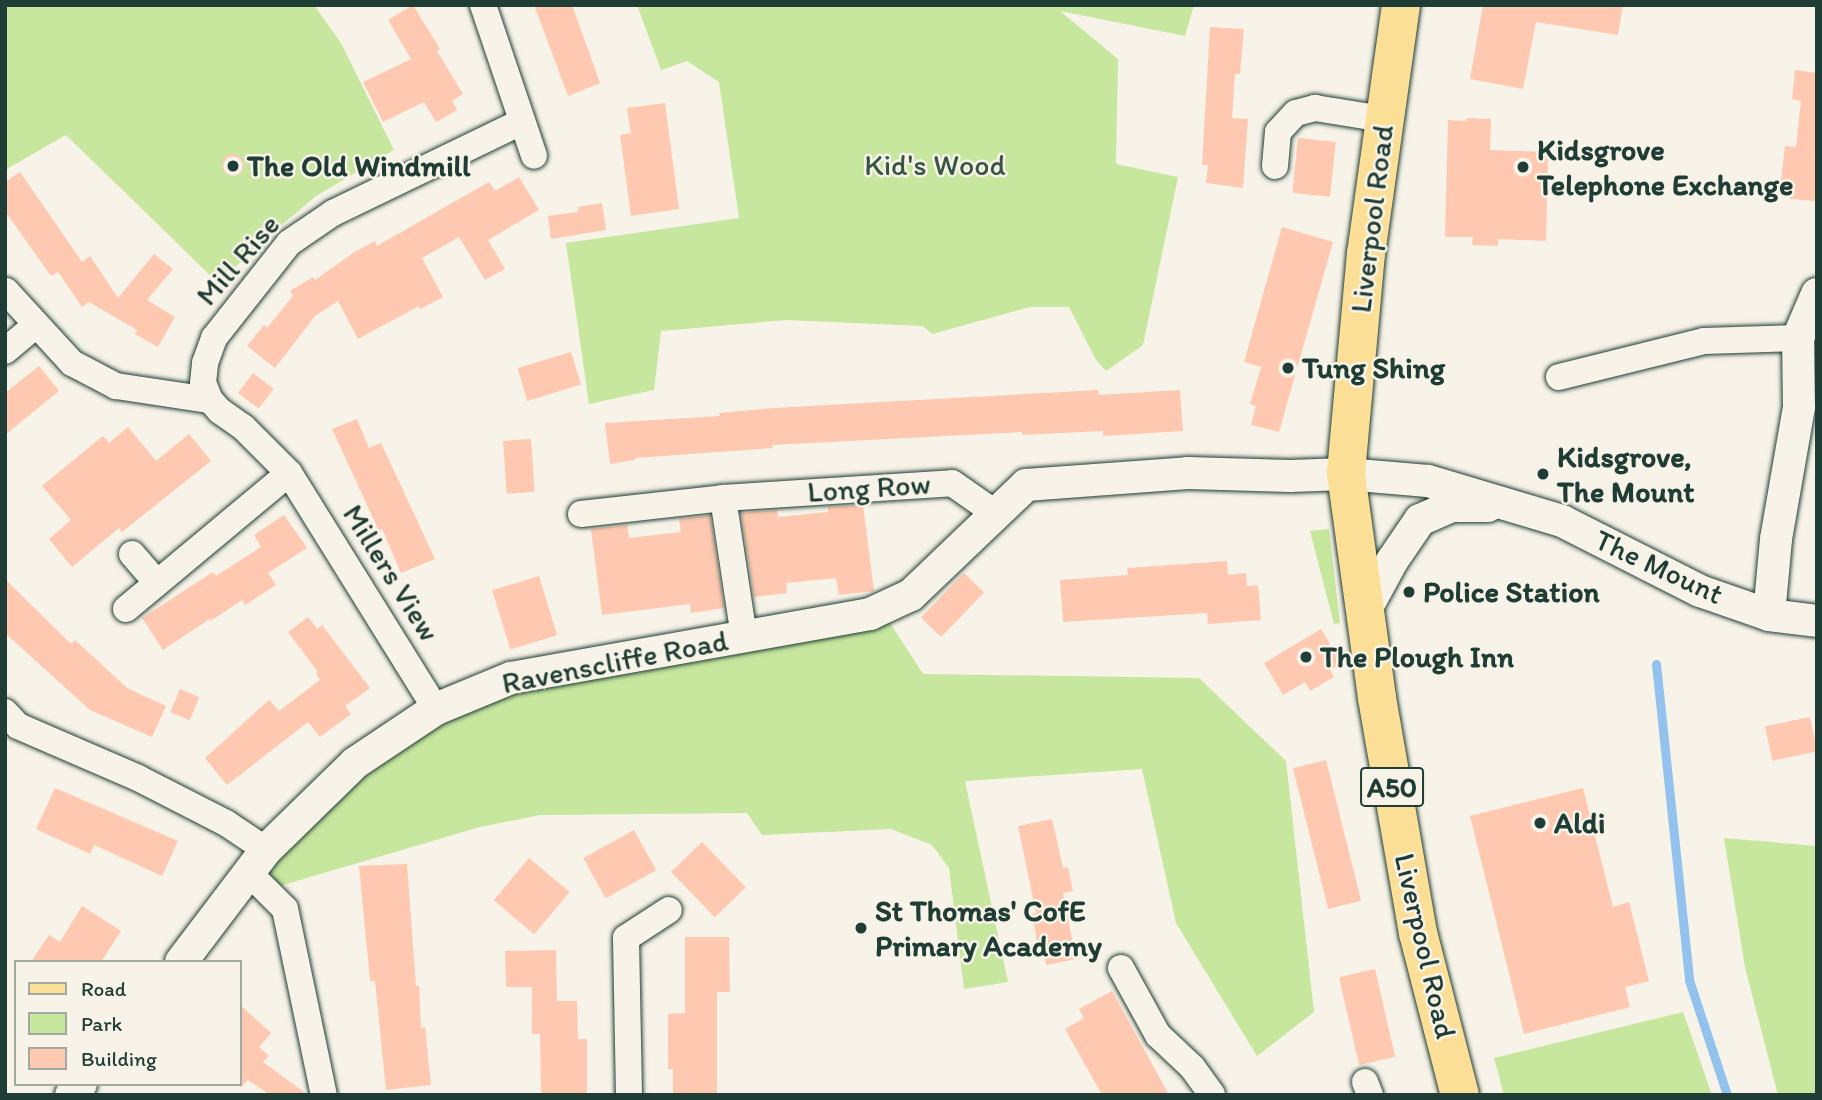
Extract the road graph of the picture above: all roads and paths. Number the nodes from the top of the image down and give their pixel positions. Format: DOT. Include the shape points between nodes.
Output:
graph roads {
  1 [pos="483,5"];
  2 [pos="1401,5"];
  3 [pos="1383,119"];
  4 [pos="521,122"];
  5 [pos="534,156"];
  6 [pos="1275,166"];
  7 [pos="6,291"];
  8 [pos="1817,293"];
  9 [pos="36,326"];
  10 [pos="1798,338"];
  11 [pos="5,352"];
  12 [pos="1559,377"];
  13 [pos="210,400"];
  14 [pos="289,473"];
  15 [pos="1346,474"];
  16 [pos="723,498"];
  17 [pos="1514,505"];
  18 [pos="995,513"];
  19 [pos="581,514"];
  20 [pos="132,554"];
  21 [pos="157,583"];
  22 [pos="126,609"];
  23 [pos="1365,611"];
  24 [pos="1769,615"];
  25 [pos="1817,621"];
  26 [pos="744,637"];
  27 [pos="436,709"];
  28 [pos="10,723"];
  29 [pos="257,861"];
  30 [pos="668,910"];
  31 [pos="183,960"];
  32 [pos="1121,968"];
  33 [pos="1158,1035"];
  34 [pos="324,1095"];
  35 [pos="629,1095"];
  36 [pos="1190,1095"];
  37 [pos="1213,1095"];
  38 [pos="1460,1095"];
  1 -- 4 [label="street"];
  2 -- 3 [label="main road, Liverpool Road / A50"];
  3 -- 6 [label="street" via="1315,108 1296,113 1278,132"];
  3 -- 15 [label="main road, Liverpool Road / A50"];
  4 -- 5 [label="street"];
  4 -- 13 [label="street, Mill Rise" via="333,214 289,243 214,338 203,383"];
  7 -- 9 [label="street"];
  8 -- 10 [label="street, The Mount"];
  9 -- 11 [label="street"];
  9 -- 13 [label="street" via="72,363 116,386"];
  10 -- 12 [label="street" via="1704,341"];
  10 -- 24 [label="street, The Mount" via="1799,408 1776,539"];
  13 -- 14 [label="street, Millers View"];
  14 -- 21 [label="street"];
  14 -- 27 [label="street, Millers View"];
  15 -- 17 [label="street, The Mount" via="1428,481"];
  15 -- 18 [label="street" via="1188,473 1026,485"];
  15 -- 23 [label="main road, Liverpool Road / A50"];
  16 -- 18 [label="street, Long Row" via="952,483"];
  16 -- 19 [label="street, Long Row"];
  16 -- 26 [label="street"];
  17 -- 23 [label="street" via="1452,506 1420,520"];
  17 -- 24 [label="street, The Mount" via="1562,521 1700,591"];
  18 -- 26 [label="street, Ravenscliffe Road" via="911,595 870,614"];
  20 -- 21 [label="street"];
  21 -- 22 [label="street"];
  23 -- 38 [label="main road, Liverpool Road / A50" via="1418,933"];
  24 -- 25 [label="street, The Mount"];
  26 -- 27 [label="street, Ravenscliffe Road" via="511,678"];
  27 -- 29 [label="street, Ravenscliffe Road" via="355,763"];
  28 -- 29 [label="street" via="138,778 226,823"];
  29 -- 31 [label="street, Ravenscliffe Road"];
  29 -- 34 [label="street" via="285,909"];
  30 -- 35 [label="street" via="626,938"];
  32 -- 33 [label="street"];
  33 -- 36 [label="street"];
  33 -- 37 [label="street"];
}
